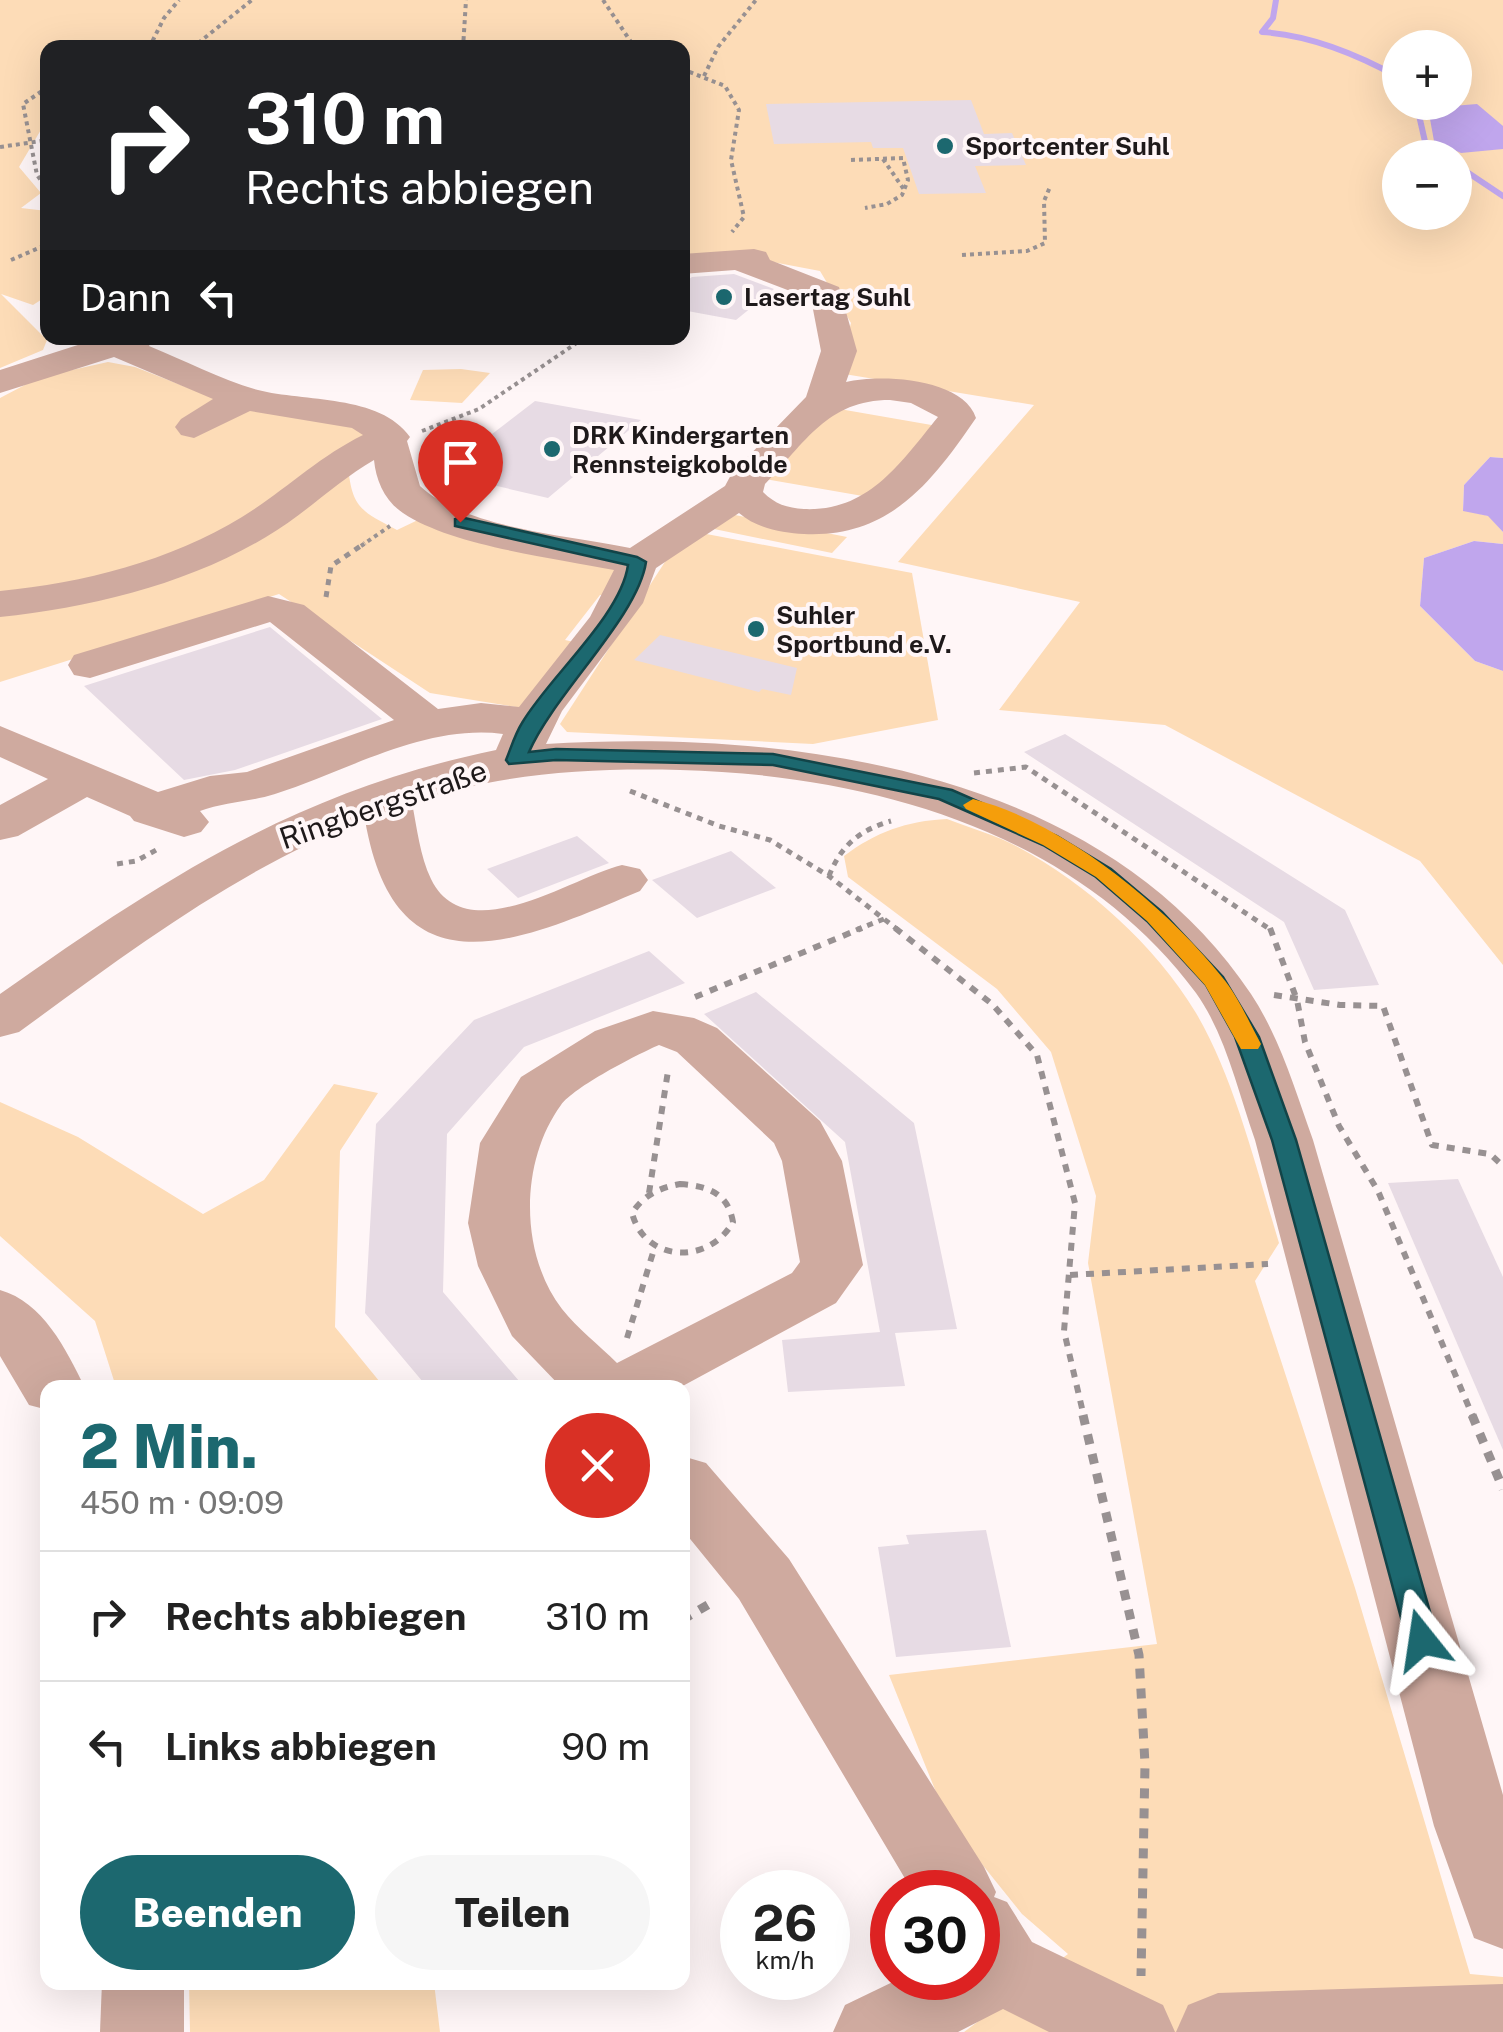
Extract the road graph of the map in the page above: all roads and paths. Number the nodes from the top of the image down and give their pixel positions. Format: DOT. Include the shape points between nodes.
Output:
graph roads {
  1 [pos="179,0"];
  2 [pos="252,0"];
  3 [pos="466,0"];
  4 [pos="603,0"];
  5 [pos="756,0"];
  6 [pos="153,40"];
  7 [pos="202,40"];
  8 [pos="464,40"];
  9 [pos="630,40"];
  10 [pos="690,72"];
  11 [pos="704,76"];
  12 [pos="40,93"];
  13 [pos="40,142"];
  14 [pos="32,144"];
  15 [pos="0,148"];
  16 [pos="883,159"];
  17 [pos="851,160"];
  18 [pos="40,178"];
  19 [pos="1050,188"];
  20 [pos="905,191"];
  21 [pos="865,208"];
  22 [pos="40,247"];
  23 [pos="962,256"];
  24 [pos="11,260"];
  25 [pos="691,264"];
  26 [pos="102,345"];
  27 [pos="127,345"];
  28 [pos="573,345"];
  29 [pos="0,382"];
  30 [pos="247,399"];
  31 [pos="826,401"];
  32 [pos="194,427"];
  33 [pos="391,438"];
  34 [pos="743,492"];
  35 [pos="416,504"];
  36 [pos="637,562"];
  37 [pos="0,604"];
  38 [pos="289,614"];
  39 [pos="90,665"];
  40 [pos="428,724"];
  41 [pos="0,740"];
  42 [pos="524,741"];
  43 [pos="610,755"];
  44 [pos="82,780"];
  45 [pos="386,798"];
  46 [pos="967,802"];
  47 [pos="151,810"];
  48 [pos="0,825"];
  49 [pos="250,852"];
  50 [pos="829,876"];
  51 [pos="622,880"];
  52 [pos="1215,982"];
  53 [pos="0,1020"];
  54 [pos="1503,1166"];
  55 [pos="655,1246"];
  56 [pos="1318,1263"];
  57 [pos="1070,1275"];
  58 [pos="0,1312"];
  59 [pos="616,1376"];
  60 [pos="48,1380"];
  61 [pos="690,1491"];
  62 [pos="943,1870"];
  63 [pos="1503,1913"];
  64 [pos="1000,1951"];
  65 [pos="144,1990"];
  66 [pos="918,2000"];
  67 [pos="1137,2013"];
  68 [pos="1503,2022"];
  69 [pos="142,2032"];
  70 [pos="875,2032"];
  71 [pos="1218,2032"];
  1 -- 6 [label="path"];
  2 -- 7 [label="path"];
  3 -- 8 [label="path"];
  4 -- 9 [label="path"];
  5 -- 11 [label="path"];
  10 -- 11 [label="path"];
  11 -- 25 [label="path" via="726,86 739,110 731,160 744,217"];
  12 -- 14 [label="path" via="24,104"];
  13 -- 14 [label="path"];
  14 -- 15 [label="path"];
  14 -- 18 [label="path"];
  16 -- 17 [label="path"];
  16 -- 20 [label="path"];
  16 -- 20 [label="path" via="903,158 911,176"];
  19 -- 23 [label="path" via="1042,205 1045,243 1026,252"];
  20 -- 21 [label="path" via="894,202"];
  22 -- 24 [label="path"];
  25 -- 31 [label="street" via="748,260 827,294 839,352"];
  26 -- 29 [label="street"];
  27 -- 30 [label="street"];
  28 -- 33 [label="path" via="460,419"];
  30 -- 32 [label="street"];
  30 -- 33 [label="street" via="363,419"];
  31 -- 34 [label="street" via="746,481"];
  31 -- 34 [label="street" via="863,390 902,390 943,402 958,418 890,500 854,519 824,524 768,516"];
  33 -- 35 [label="street" via="396,484"];
  33 -- 37 [label="street" via="362,448 222,546 43,602"];
  34 -- 36 [label="street"];
  35 -- 36 [label="street" via="460,522"];
  35 -- 38 [label="path" via="331,566 322,602"];
  36 -- 42 [label="street" via="635,578"];
  38 -- 39 [label="street" via="268,610"];
  38 -- 40 [label="street"];
  40 -- 42 [label="street" via="481,717"];
  40 -- 47 [label="street" via="255,785"];
  41 -- 44 [label="street"];
  42 -- 43 [label="street, Ringbergstraße"];
  42 -- 45 [label="street, Ringbergstraße"];
  43 -- 46 [label="street" via="645,771 818,781 855,774"];
  43 -- 50 [label="path" via="596,774 611,784 770,840"];
  44 -- 47 [label="street"];
  44 -- 48 [label="street"];
  45 -- 49 [label="street, Ringbergstraße"];
  45 -- 51 [label="street" via="410,888 429,914 456,928 505,925"];
  46 -- 50 [label="path" via="865,830 836,852"];
  46 -- 52 [label="street" via="1103,873 1155,916"];
  47 -- 49 [label="street"];
  49 -- 53 [label="street, Ringbergstraße" via="141,918"];
  50 -- 57 [label="path" via="992,1004 1036,1055 1075,1202"];
  52 -- 54 [label="path" via="1296,1000 1383,1006 1432,1146 1490,1154"];
  52 -- 56 [label="street" via="1247,1037"];
  55 -- 55 [label="path" via="632,1224 632,1212 649,1193 697,1185 732,1208 730,1230 709,1247 677,1252"];
  55 -- 59 [label="path"];
  56 -- 57 [label="path"];
  56 -- 63 [label="street" via="1472,1826"];
  57 -- 67 [label="path" via="1064,1330 1139,1655 1146,1764"];
  58 -- 60 [label="street"];
  59 -- 59 [label="street" via="814,1288 832,1265 812,1161 800,1134 697,1040 653,1028 602,1050 541,1090 509,1143 501,1179 498,1223 509,1266 536,1320"];
  61 -- 62 [label="street" via="764,1579"];
  64 -- 67 [label="street"];
  65 -- 69 [label="street"];
  66 -- 70 [label="street"];
  68 -- 71 [label="street"];
}
